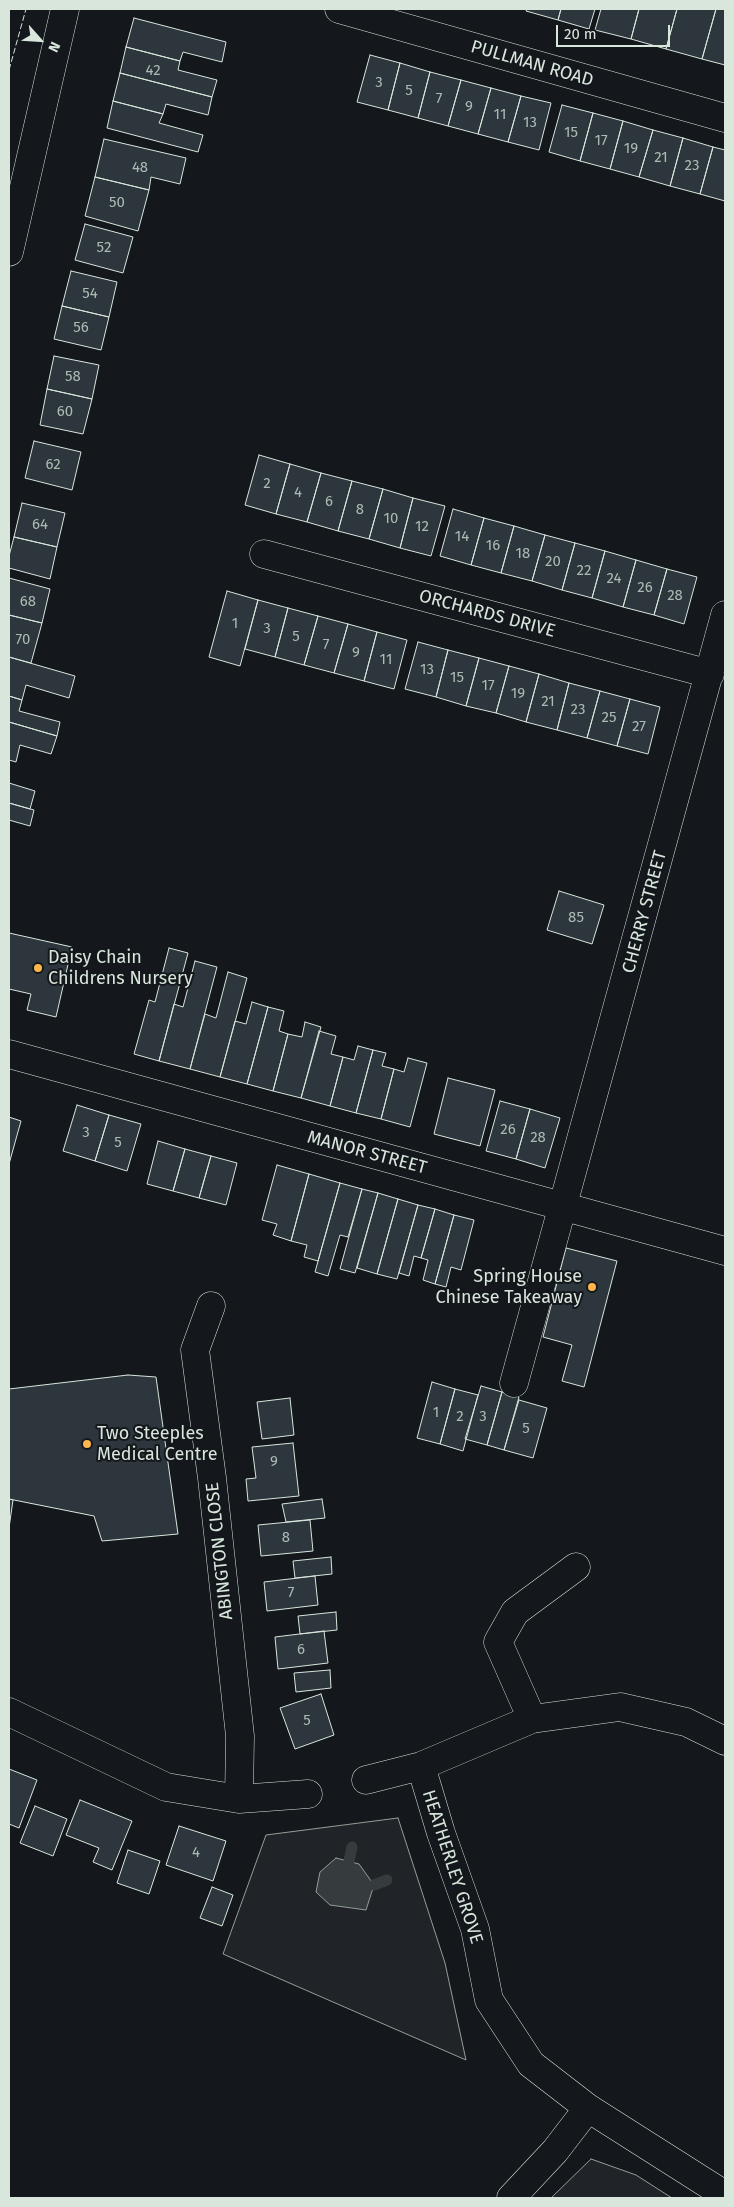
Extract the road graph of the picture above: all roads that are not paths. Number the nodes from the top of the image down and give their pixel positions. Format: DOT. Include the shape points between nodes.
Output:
graph roads {
  1 [pos="65,9"];
  2 [pos="340,9"];
  3 [pos="725,118"];
  4 [pos="9,252"];
  5 [pos="264,554"];
  6 [pos="725,615"];
  7 [pos="710,674"];
  8 [pos="9,1054"];
  9 [pos="564,1208"];
  10 [pos="725,1251"];
  11 [pos="210,1306"];
  12 [pos="514,1383"];
  13 [pos="576,1567"];
  14 [pos="9,1712"];
  15 [pos="532,1719"];
  16 [pos="725,1741"];
  17 [pos="420,1766"];
  18 [pos="366,1780"];
  19 [pos="308,1794"];
  20 [pos="239,1799"];
  21 [pos="588,2108"];
  22 [pos="725,2194"];
  23 [pos="511,2198"];
  1 -- 4 [label="street"];
  2 -- 3 [label="street, PULLMAN ROAD"];
  5 -- 7 [label="street, ORCHARDS DRIVE"];
  6 -- 7 [label="street, CHERRY STREET"];
  7 -- 9 [label="street, CHERRY STREET"];
  8 -- 9 [label="street, MANOR STREET"];
  9 -- 10 [label="street, MANOR STREET"];
  9 -- 12 [label="street, CHERRY STREET"];
  11 -- 20 [label="street, ABINGTON CLOSE" via="195,1350 240,1736"];
  13 -- 15 [label="street" via="515,1612 498,1642"];
  14 -- 20 [label="street" via="166,1787"];
  15 -- 16 [label="street" via="620,1707 686,1722"];
  15 -- 17 [label="street"];
  17 -- 18 [label="street"];
  17 -- 21 [label="street, HEATHERLEY GROVE" via="475,1929 489,2000 531,2064"];
  19 -- 20 [label="street"];
  21 -- 22 [label="street, HEATHERLEY GROVE"];
  21 -- 23 [label="street" via="555,2151"];
}
